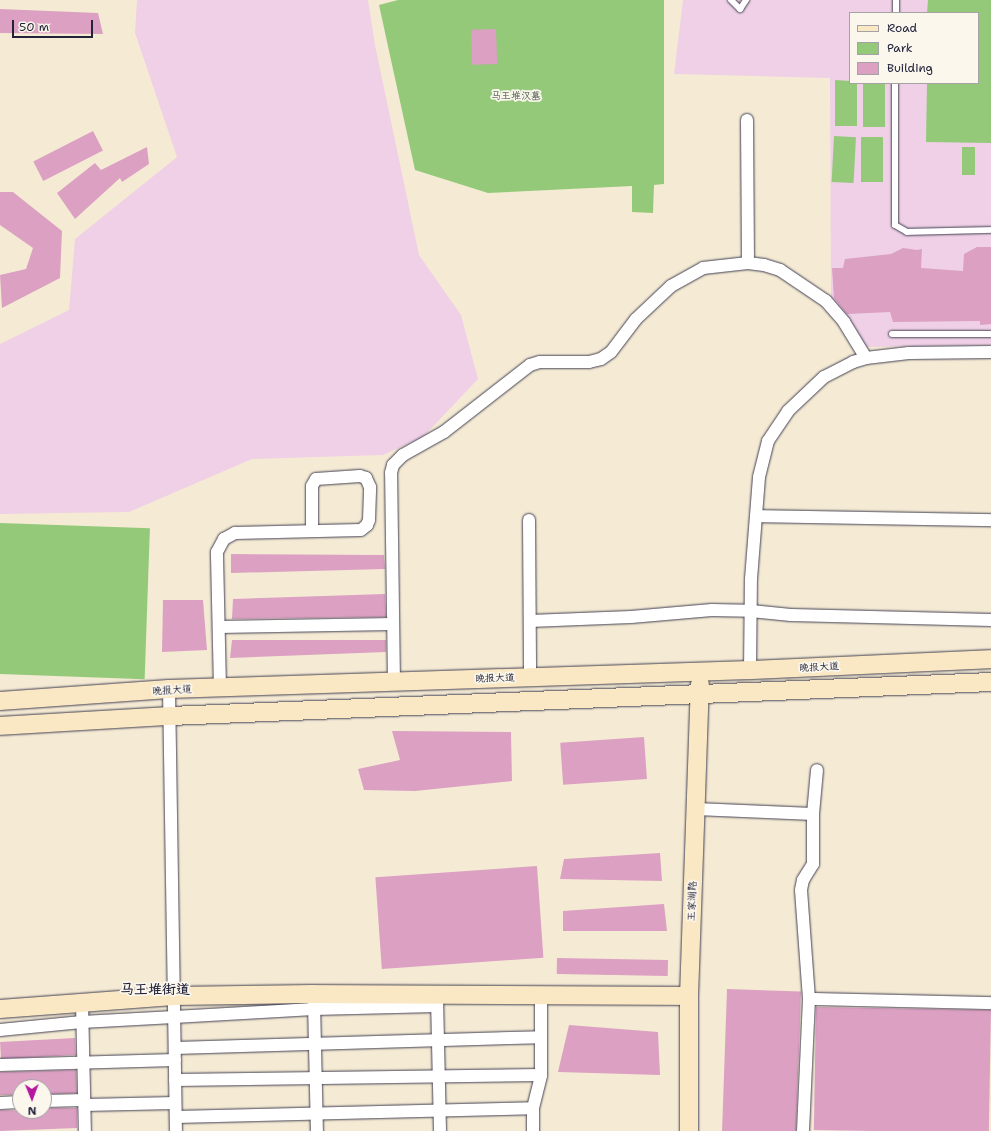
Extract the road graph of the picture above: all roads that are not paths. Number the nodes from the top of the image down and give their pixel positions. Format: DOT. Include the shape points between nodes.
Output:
graph roads {
  1 [pos="731,0"];
  2 [pos="746,0"];
  3 [pos="896,0"];
  4 [pos="896,12"];
  5 [pos="895,84"];
  6 [pos="747,120"];
  7 [pos="991,230"];
  8 [pos="748,263"];
  9 [pos="892,334"];
  10 [pos="991,334"];
  11 [pos="991,352"];
  12 [pos="866,358"];
  13 [pos="756,516"];
  14 [pos="530,520"];
  15 [pos="991,520"];
  16 [pos="312,531"];
  17 [pos="751,611"];
  18 [pos="991,620"];
  19 [pos="530,621"];
  20 [pos="394,624"];
  21 [pos="219,627"];
  22 [pos="991,659"];
  23 [pos="750,670"];
  24 [pos="700,671"];
  25 [pos="530,677"];
  26 [pos="394,682"];
  27 [pos="991,682"];
  28 [pos="220,688"];
  29 [pos="169,689"];
  30 [pos="700,695"];
  31 [pos="0,701"];
  32 [pos="170,716"];
  33 [pos="0,726"];
  34 [pos="817,770"];
  35 [pos="696,809"];
  36 [pos="813,814"];
  37 [pos="541,994"];
  38 [pos="174,996"];
  39 [pos="689,996"];
  40 [pos="809,999"];
  41 [pos="437,1000"];
  42 [pos="314,1002"];
  43 [pos="82,1003"];
  44 [pos="991,1003"];
  45 [pos="0,1009"];
  46 [pos="174,1017"];
  47 [pos="82,1022"];
  48 [pos="0,1030"];
  49 [pos="541,1038"];
  50 [pos="438,1040"];
  51 [pos="314,1043"];
  52 [pos="175,1054"];
  53 [pos="84,1063"];
  54 [pos="0,1065"];
  55 [pos="541,1075"];
  56 [pos="439,1076"];
  57 [pos="315,1078"];
  58 [pos="175,1080"];
  59 [pos="52,1101"];
  60 [pos="12,1102"];
  61 [pos="0,1103"];
  62 [pos="85,1103"];
  63 [pos="175,1103"];
  64 [pos="533,1108"];
  65 [pos="440,1109"];
  66 [pos="316,1113"];
  67 [pos="176,1117"];
  68 [pos="85,1131"];
  69 [pos="176,1131"];
  70 [pos="317,1131"];
  71 [pos="440,1131"];
  72 [pos="533,1131"];
  73 [pos="689,1131"];
  74 [pos="803,1131"];
  1 -- 2 [label="lane" via="740,9"];
  3 -- 4 [label="lane"];
  5 -- 7 [label="lane" via="895,226 907,232"];
  6 -- 8 [label="street"];
  8 -- 12 [label="street" via="780,270 826,301 844,322"];
  8 -- 20 [label="street" via="703,268 687,276 671,286 636,319 611,352 601,360 540,362 530,365 444,432 397,460 391,473"];
  9 -- 10 [label="lane"];
  11 -- 12 [label="street" via="909,353"];
  12 -- 13 [label="street" via="824,377 788,411 768,441 759,477"];
  13 -- 15 [label="street"];
  13 -- 17 [label="street"];
  14 -- 19 [label="street"];
  16 -- 16 [label="street" via="361,530 368,525 369,481 366,478 316,479 312,486"];
  16 -- 21 [label="street" via="235,533 224,539 217,552"];
  17 -- 18 [label="street" via="791,616"];
  17 -- 19 [label="street" via="712,610 631,617"];
  17 -- 23 [label="street"];
  19 -- 25 [label="street"];
  20 -- 21 [label="street"];
  20 -- 26 [label="street"];
  21 -- 28 [label="street"];
  22 -- 23 [label="main road, 晚报大道"];
  23 -- 24 [label="main road, 晚报大道"];
  24 -- 25 [label="main road, 晚报大道"];
  24 -- 30 [label="main road, 王家湖路"];
  25 -- 26 [label="main road, 晚报大道"];
  26 -- 28 [label="main road, 晚报大道"];
  27 -- 30 [label="main road"];
  28 -- 29 [label="main road, 晚报大道"];
  29 -- 31 [label="main road, 晚报大道"];
  29 -- 32 [label="street"];
  30 -- 32 [label="main road"];
  30 -- 35 [label="main road, 王家湖路"];
  32 -- 33 [label="main road"];
  32 -- 38 [label="street"];
  34 -- 36 [label="street"];
  35 -- 36 [label="street"];
  35 -- 39 [label="main road, 王家湖路"];
  36 -- 40 [label="street" via="812,864 803,880 801,890"];
  37 -- 39 [label="main road"];
  37 -- 41 [label="main road"];
  37 -- 49 [label="street"];
  38 -- 42 [label="main road"];
  38 -- 43 [label="main road"];
  38 -- 46 [label="street"];
  39 -- 73 [label="main road, 王家湖路"];
  40 -- 44 [label="street"];
  40 -- 74 [label="street"];
  41 -- 42 [label="main road"];
  41 -- 50 [label="street"];
  42 -- 46 [label="street"];
  42 -- 51 [label="street"];
  43 -- 45 [label="main road"];
  43 -- 47 [label="street"];
  46 -- 47 [label="street"];
  46 -- 52 [label="street"];
  47 -- 48 [label="street"];
  47 -- 53 [label="street"];
  49 -- 50 [label="street"];
  49 -- 55 [label="street"];
  50 -- 51 [label="street"];
  50 -- 56 [label="street"];
  51 -- 52 [label="street"];
  51 -- 57 [label="street"];
  52 -- 53 [label="street"];
  52 -- 58 [label="street"];
  53 -- 54 [label="street"];
  53 -- 62 [label="street"];
  55 -- 56 [label="street"];
  55 -- 64 [label="street"];
  56 -- 57 [label="street"];
  56 -- 65 [label="street"];
  57 -- 58 [label="street"];
  57 -- 66 [label="street"];
  58 -- 63 [label="street"];
  59 -- 62 [label="street"];
  60 -- 61 [label="street"];
  62 -- 63 [label="street"];
  62 -- 68 [label="street"];
  63 -- 67 [label="street"];
  64 -- 65 [label="street"];
  64 -- 72 [label="street"];
  65 -- 66 [label="street"];
  65 -- 71 [label="street"];
  66 -- 67 [label="street"];
  66 -- 70 [label="street"];
  67 -- 69 [label="street"];
}
